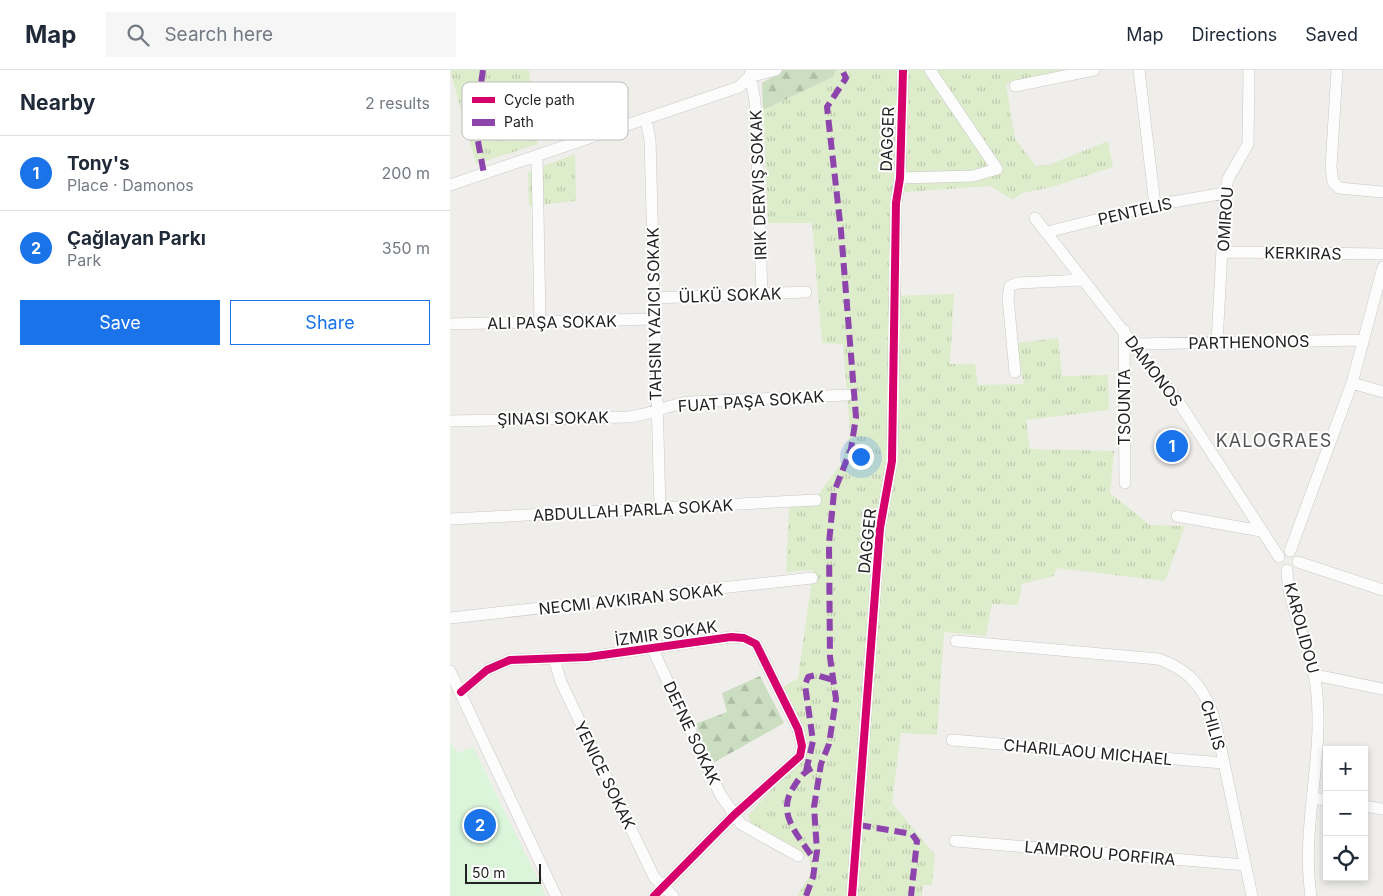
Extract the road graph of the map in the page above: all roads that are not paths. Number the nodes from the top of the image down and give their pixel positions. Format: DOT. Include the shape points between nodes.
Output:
graph roads {
  1 [pos="776,70"];
  2 [pos="903,70"];
  3 [pos="930,70"];
  4 [pos="1094,70"];
  5 [pos="1139,70"];
  6 [pos="1249,70"];
  7 [pos="1337,70"];
  8 [pos="750,74"];
  9 [pos="1015,86"];
  10 [pos="646,120"];
  11 [pos="628,126"];
  12 [pos="586,140"];
  13 [pos="538,156"];
  14 [pos="900,178"];
  15 [pos="450,185"];
  16 [pos="1383,192"];
  17 [pos="1225,193"];
  18 [pos="1155,204"];
  19 [pos="1035,218"];
  20 [pos="1047,232"];
  21 [pos="1223,252"];
  22 [pos="1383,254"];
  23 [pos="1383,267"];
  24 [pos="1083,280"];
  25 [pos="806,292"];
  26 [pos="762,293"];
  27 [pos="654,298"];
  28 [pos="655,319"];
  29 [pos="540,322"];
  30 [pos="450,324"];
  31 [pos="1124,330"];
  32 [pos="1363,340"];
  33 [pos="1217,343"];
  34 [pos="1135,344"];
  35 [pos="1015,372"];
  36 [pos="1352,383"];
  37 [pos="1383,392"];
  38 [pos="847,395"];
  39 [pos="656,412"];
  40 [pos="450,421"];
  41 [pos="1125,483"];
  42 [pos="816,500"];
  43 [pos="660,509"];
  44 [pos="1177,516"];
  45 [pos="450,519"];
  46 [pos="1261,531"];
  47 [pos="1290,551"];
  48 [pos="1279,557"];
  49 [pos="1298,562"];
  50 [pos="1287,570"];
  51 [pos="812,578"];
  52 [pos="1383,590"];
  53 [pos="450,618"];
  54 [pos="956,641"];
  55 [pos="653,650"];
  56 [pos="554,659"];
  57 [pos="450,671"];
  58 [pos="1315,675"];
  59 [pos="1383,690"];
  60 [pos="461,692"];
  61 [pos="952,740"];
  62 [pos="1223,764"];
  63 [pos="1312,798"];
  64 [pos="1323,799"];
  65 [pos="1368,807"];
  66 [pos="1383,809"];
  67 [pos="734,815"];
  68 [pos="955,841"];
  69 [pos="798,856"];
  70 [pos="1245,865"];
  71 [pos="662,887"];
  72 [pos="556,896"];
  73 [pos="654,896"];
  74 [pos="673,896"];
  75 [pos="852,896"];
  76 [pos="1252,896"];
  77 [pos="1310,896"];
  1 -- 8 [label="street"];
  2 -- 14 [label="street, DAGGER"];
  3 -- 14 [label="street" via="997,169 973,176"];
  4 -- 9 [label="street"];
  5 -- 18 [label="street"];
  6 -- 17 [label="street, OMIROU" via="1248,144 1228,179"];
  7 -- 16 [label="street" via="1333,182 1339,188"];
  8 -- 10 [label="street" via="739,87"];
  8 -- 26 [label="street" via="756,101"];
  10 -- 11 [label="street"];
  10 -- 27 [label="street" via="650,140"];
  12 -- 13 [label="street"];
  13 -- 15 [label="street"];
  13 -- 29 [label="street"];
  14 -- 75 [label="street, DAGGER" via="896,203 892,461 880,528"];
  17 -- 18 [label="street, PENTELIS"];
  17 -- 21 [label="street, OMIROU"];
  18 -- 20 [label="street, PENTELIS"];
  19 -- 20 [label="street, DAMONOS"];
  20 -- 24 [label="street, DAMONOS"];
  21 -- 22 [label="street, KERKIRAS"];
  21 -- 33 [label="street, OMIROU"];
  23 -- 32 [label="street"];
  24 -- 31 [label="street, DAMONOS"];
  24 -- 35 [label="street" via="1013,284 1008,293"];
  25 -- 26 [label="street, ÜLKÜ SOKAK"];
  26 -- 27 [label="street, ÜLKÜ SOKAK"];
  27 -- 28 [label="street"];
  28 -- 29 [label="street, ALI PAŞA SOKAK"];
  28 -- 39 [label="street"];
  29 -- 30 [label="street, ALI PAŞA SOKAK"];
  31 -- 34 [label="street, DAMONOS"];
  31 -- 41 [label="street, TSOUNTA"];
  32 -- 33 [label="street, PARTHENONOS"];
  32 -- 36 [label="street"];
  33 -- 34 [label="street, PARTHENONOS"];
  34 -- 46 [label="street, DAMONOS" via="1180,404"];
  36 -- 37 [label="street"];
  36 -- 47 [label="street"];
  38 -- 39 [label="street, FUAT PAŞA SOKAK" via="690,402"];
  39 -- 40 [label="street, ŞINASI SOKAK" via="627,417"];
  39 -- 43 [label="street"];
  42 -- 43 [label="street, ABDULLAH PARLA SOKAK"];
  43 -- 45 [label="street, ABDULLAH PARLA SOKAK"];
  44 -- 46 [label="street"];
  46 -- 48 [label="street, DAMONOS"];
  47 -- 48 [label="street"];
  47 -- 49 [label="street" via="1298,557"];
  48 -- 50 [label="street" via="1280,566"];
  49 -- 50 [label="street"];
  49 -- 52 [label="street"];
  50 -- 58 [label="street, KAROLIDOU" via="1288,589"];
  51 -- 53 [label="street"];
  54 -- 62 [label="street, CHILIS" via="1148,658 1174,665 1194,678 1207,699 1216,725"];
  55 -- 56 [label="street, İZMIR SOKAK"];
  55 -- 67 [label="street, DEFNE SOKAK" via="720,794"];
  55 -- 67 [label="street, İZMIR SOKAK" via="731,637 744,638 756,644 798,729 802,746 797,760"];
  56 -- 60 [label="street, İZMIR SOKAK" via="501,662"];
  56 -- 71 [label="street, YENICE SOKAK" via="561,682 604,774 654,877"];
  57 -- 60 [label="street"];
  58 -- 59 [label="street"];
  58 -- 63 [label="street, KAROLIDOU" via="1318,725"];
  60 -- 72 [label="street"];
  61 -- 62 [label="street, CHARILAOU MICHAEL"];
  62 -- 70 [label="street, CHILIS"];
  63 -- 64 [label="street"];
  63 -- 77 [label="street, KAROLIDOU" via="1308,861"];
  65 -- 66 [label="street"];
  67 -- 69 [label="street, DEFNE SOKAK" via="750,831"];
  67 -- 71 [label="street"];
  68 -- 70 [label="street, LAMPROU PORFIRA"];
  70 -- 76 [label="street, CHILIS"];
  71 -- 73 [label="street"];
  71 -- 74 [label="street, YENICE SOKAK"];
}
